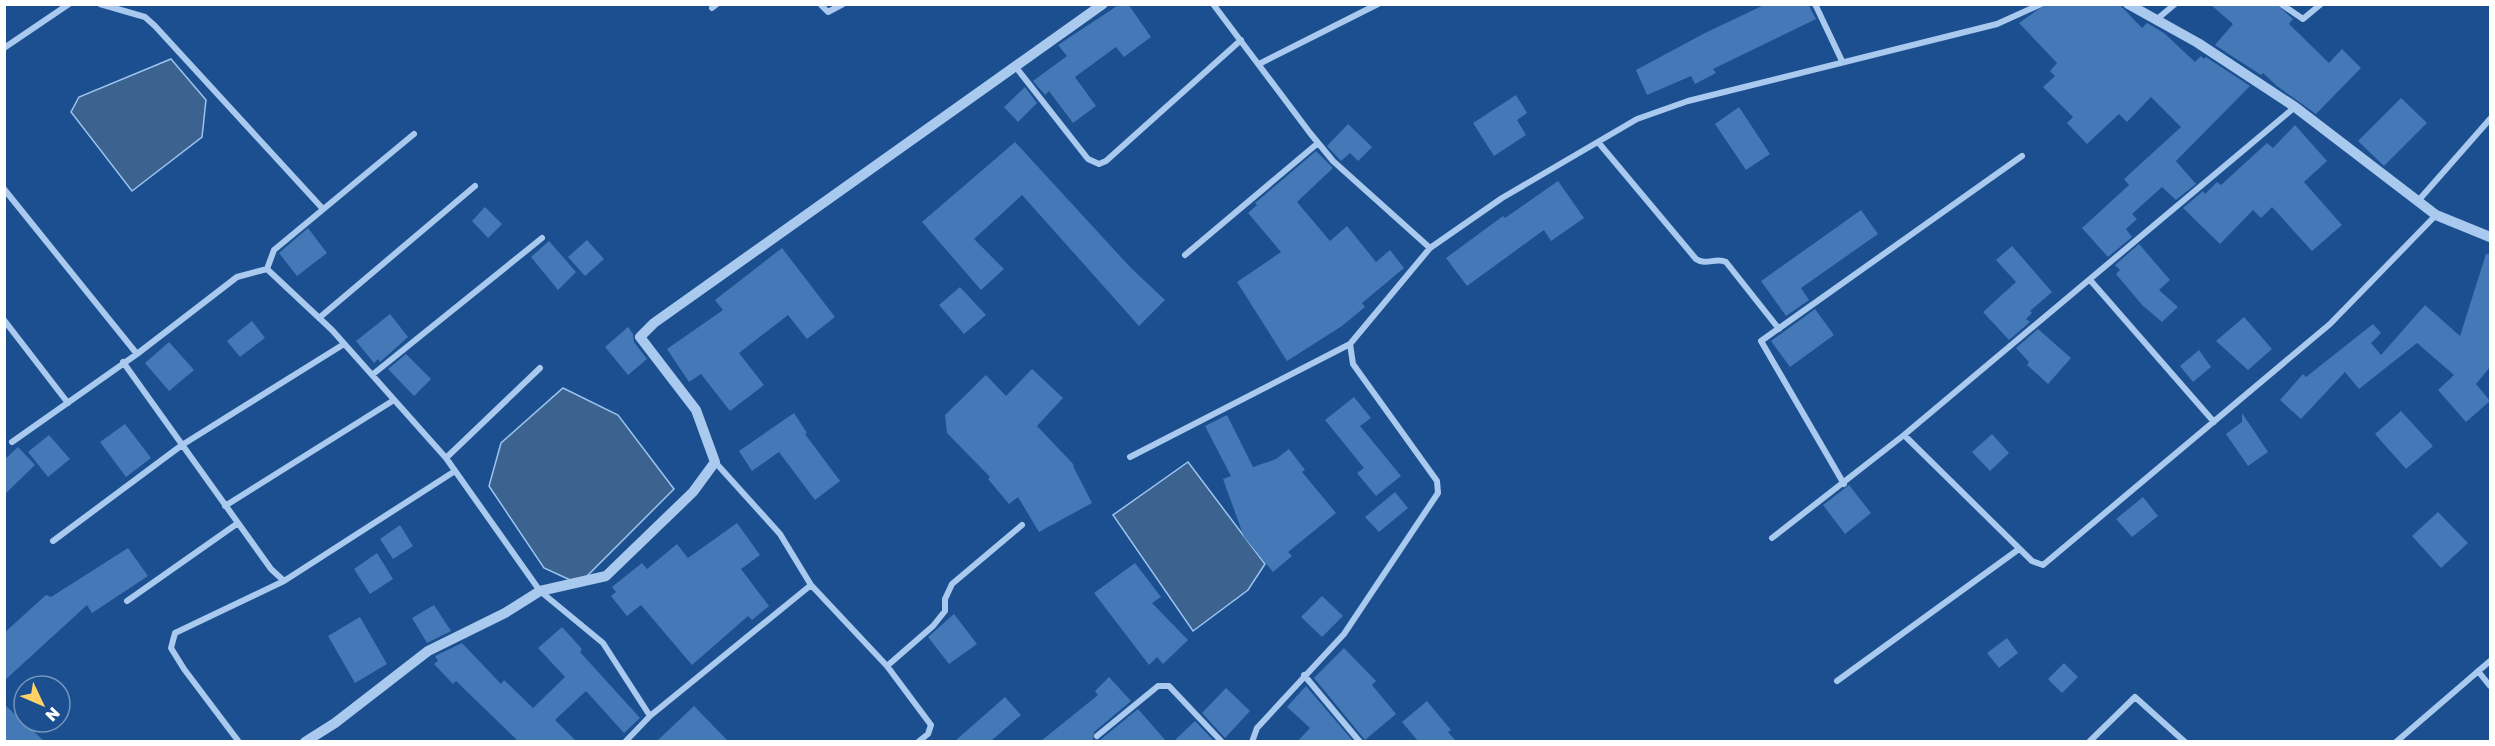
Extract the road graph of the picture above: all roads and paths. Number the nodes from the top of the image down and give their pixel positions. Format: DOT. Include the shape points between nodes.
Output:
graph roads {
  1 [pos="69,4"];
  2 [pos="100,4"];
  3 [pos="820,4"];
  4 [pos="843,4"];
  5 [pos="1104,4"];
  6 [pos="1214,4"];
  7 [pos="1378,4"];
  8 [pos="1815,4"];
  9 [pos="2041,4"];
  10 [pos="2128,4"];
  11 [pos="2175,4"];
  12 [pos="2282,4"];
  13 [pos="2321,4"];
  14 [pos="2156,20"];
  15 [pos="1241,40"];
  16 [pos="4,48"];
  17 [pos="1842,61"];
  18 [pos="1258,64"];
  19 [pos="1015,66"];
  20 [pos="2295,107"];
  21 [pos="2490,118"];
  22 [pos="414,134"];
  23 [pos="1598,142"];
  24 [pos="1318,143"];
  25 [pos="2022,156"];
  26 [pos="475,186"];
  27 [pos="4,189"];
  28 [pos="2418,201"];
  29 [pos="323,208"];
  30 [pos="2436,215"];
  31 [pos="542,237"];
  32 [pos="2490,237"];
  33 [pos="1431,248"];
  34 [pos="1185,255"];
  35 [pos="267,269"];
  36 [pos="2091,280"];
  37 [pos="319,318"];
  38 [pos="4,320"];
  39 [pos="1779,329"];
  40 [pos="344,344"];
  41 [pos="1350,344"];
  42 [pos="137,354"];
  43 [pos="123,362"];
  44 [pos="540,368"];
  45 [pos="372,375"];
  46 [pos="394,400"];
  47 [pos="68,403"];
  48 [pos="2214,422"];
  49 [pos="1904,435"];
  50 [pos="12,442"];
  51 [pos="182,445"];
  52 [pos="1130,457"];
  53 [pos="446,458"];
  54 [pos="715,462"];
  55 [pos="455,471"];
  56 [pos="1844,483"];
  57 [pos="225,506"];
  58 [pos="238,523"];
  59 [pos="1022,525"];
  60 [pos="1772,538"];
  61 [pos="53,541"];
  62 [pos="2019,549"];
  63 [pos="284,581"];
  64 [pos="811,585"];
  65 [pos="540,591"];
  66 [pos="127,601"];
  67 [pos="2490,661"];
  68 [pos="888,666"];
  69 [pos="2478,671"];
  70 [pos="1304,675"];
  71 [pos="1837,681"];
  72 [pos="2490,686"];
  73 [pos="650,716"];
  74 [pos="1097,736"];
  75 [pos="239,741"];
  76 [pos="305,741"];
  77 [pos="624,741"];
  78 [pos="918,741"];
  79 [pos="1222,741"];
  80 [pos="1252,741"];
  81 [pos="1360,741"];
  82 [pos="2089,741"];
  83 [pos="2185,741"];
  84 [pos="2396,741"];
  1 -- 16 [label="street"];
  2 -- 29 [label="street" via="145,17 155,26"];
  3 -- 4 [label="street" via="828,12"];
  5 -- 19 [label="street"];
  6 -- 15 [label="street"];
  7 -- 18 [label="street"];
  8 -- 17 [label="street"];
  9 -- 17 [label="street" via="1997,24"];
  10 -- 14 [label="street"];
  11 -- 14 [label="street"];
  12 -- 13 [label="street" via="2303,19"];
  14 -- 20 [label="street"];
  15 -- 18 [label="street"];
  15 -- 19 [label="street" via="1099,164 1088,159"];
  17 -- 23 [label="street" via="1662,109 1637,118"];
  18 -- 24 [label="street"];
  19 -- 54 [label="street" via="654,323 640,337 696,410"];
  20 -- 28 [label="street"];
  20 -- 36 [label="street"];
  21 -- 28 [label="street"];
  22 -- 29 [label="street"];
  23 -- 33 [label="street" via="1502,198"];
  23 -- 39 [label="street" via="1696,259 1726,262"];
  24 -- 33 [label="street"];
  24 -- 34 [label="street"];
  25 -- 39 [label="street"];
  26 -- 37 [label="street"];
  27 -- 42 [label="street"];
  28 -- 30 [label="street"];
  29 -- 35 [label="street" via="274,250"];
  30 -- 32 [label="street"];
  30 -- 48 [label="street" via="2330,324"];
  31 -- 45 [label="street"];
  33 -- 41 [label="street"];
  35 -- 37 [label="street"];
  35 -- 42 [label="street" via="237,276"];
  36 -- 48 [label="street"];
  36 -- 49 [label="street"];
  37 -- 40 [label="street"];
  38 -- 47 [label="street"];
  39 -- 56 [label="street" via="1760,344"];
  40 -- 45 [label="street"];
  40 -- 51 [label="street"];
  41 -- 52 [label="street"];
  41 -- 70 [label="street" via="1353,364 1434,476 1438,489 1344,634"];
  42 -- 43 [label="street"];
  43 -- 47 [label="street"];
  43 -- 51 [label="street"];
  44 -- 53 [label="street"];
  45 -- 46 [label="street"];
  46 -- 53 [label="street"];
  46 -- 57 [label="street"];
  47 -- 50 [label="street"];
  48 -- 62 [label="street" via="2045,563 2039,566"];
  49 -- 56 [label="street"];
  49 -- 62 [label="street"];
  51 -- 57 [label="street"];
  51 -- 61 [label="street"];
  53 -- 55 [label="street"];
  54 -- 64 [label="street" via="780,534"];
  54 -- 65 [label="street" via="693,492 606,576"];
  55 -- 63 [label="street"];
  55 -- 65 [label="street"];
  56 -- 60 [label="street"];
  57 -- 58 [label="street"];
  58 -- 63 [label="street"];
  58 -- 66 [label="street"];
  59 -- 68 [label="street" via="952,584 945,599 945,611"];
  62 -- 71 [label="street"];
  63 -- 75 [label="street" via="176,633 171,648"];
  64 -- 68 [label="street"];
  64 -- 73 [label="street"];
  65 -- 73 [label="street" via="603,644"];
  65 -- 76 [label="street" via="428,651 335,723"];
  67 -- 69 [label="street"];
  68 -- 78 [label="street" via="931,725 928,734"];
  69 -- 72 [label="street"];
  69 -- 84 [label="street"];
  70 -- 80 [label="street" via="1257,728"];
  70 -- 81 [label="street"];
  73 -- 77 [label="street"];
  74 -- 79 [label="street" via="1158,686 1169,686"];
  82 -- 83 [label="street" via="2135,697"];
}
